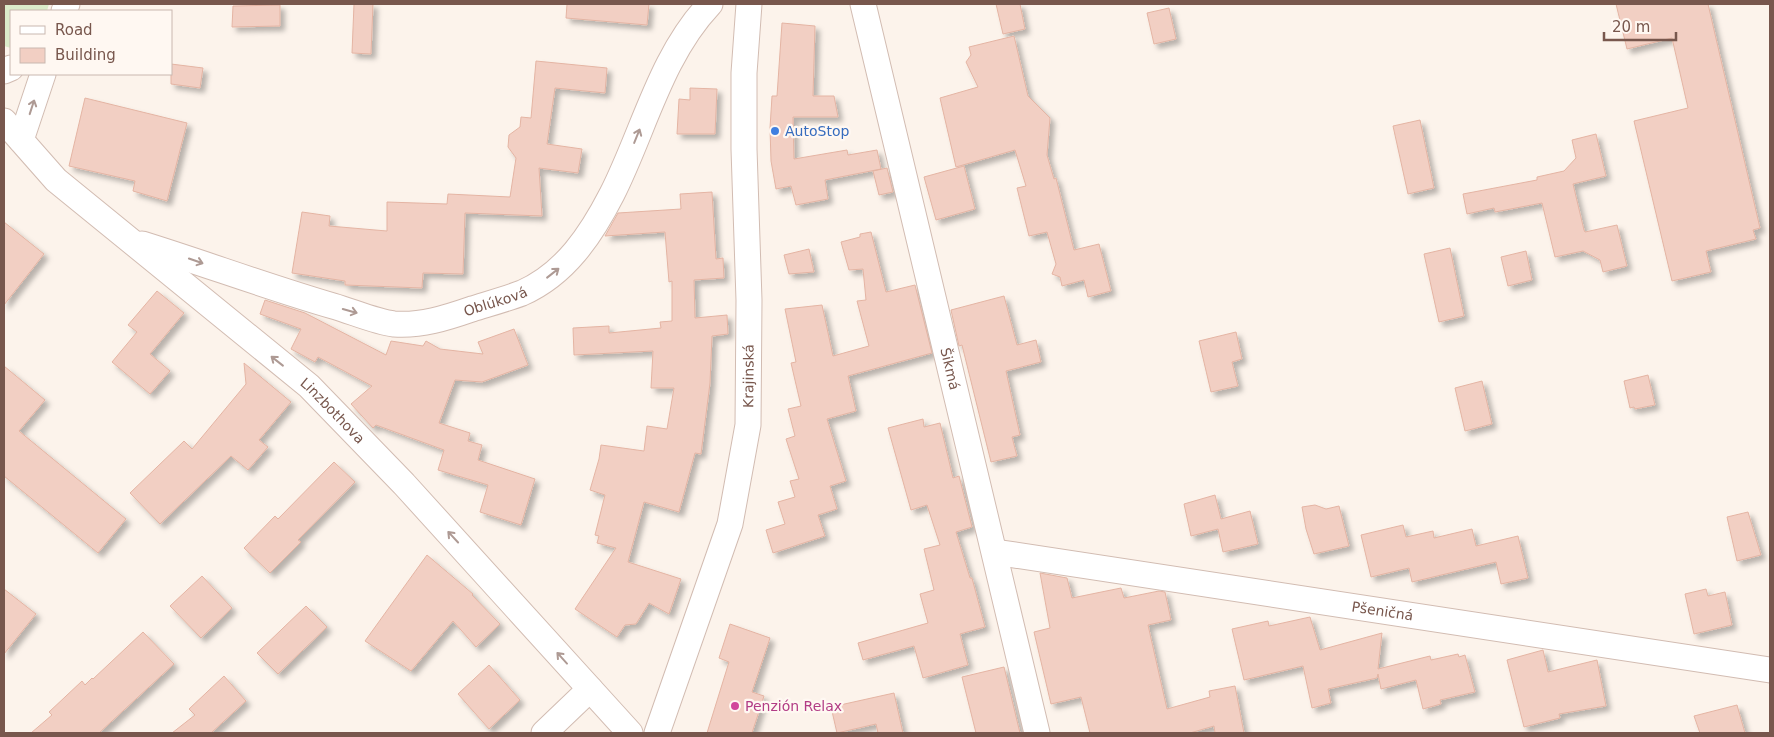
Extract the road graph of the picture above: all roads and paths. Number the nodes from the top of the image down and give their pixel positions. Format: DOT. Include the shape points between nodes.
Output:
graph roads {
  1 [pos="710,4"];
  2 [pos="749,4"];
  3 [pos="863,4"];
  4 [pos="43,75"];
  5 [pos="4,121"];
  6 [pos="21,140"];
  7 [pos="132,241"];
  8 [pos="995,552"];
  9 [pos="1770,670"];
  10 [pos="590,689"];
  11 [pos="544,733"];
  12 [pos="630,733"];
  13 [pos="657,733"];
  14 [pos="1037,733"];
  7 -- 1 [label="street, Oblúková, one-way" via="392,324 422,324 521,293 565,264 589,235 612,194 672,57 694,22"];
  2 -- 13 [label="street, Krajinská" via="744,73 748,426 730,524"];
  3 -- 8 [label="street, Šikmá"];
  6 -- 4 [label="street, one-way"];
  5 -- 6 [label="street, Linzbothova"];
  6 -- 7 [label="street, Linzbothova" via="56,180"];
  10 -- 7 [label="street, Linzbothova, one-way" via="382,461 309,386"];
  8 -- 9 [label="street, Pšeničná"];
  8 -- 14 [label="street, Šikmá"];
  10 -- 11 [label="street"];
  10 -- 12 [label="street, Linzbothova"];
}
